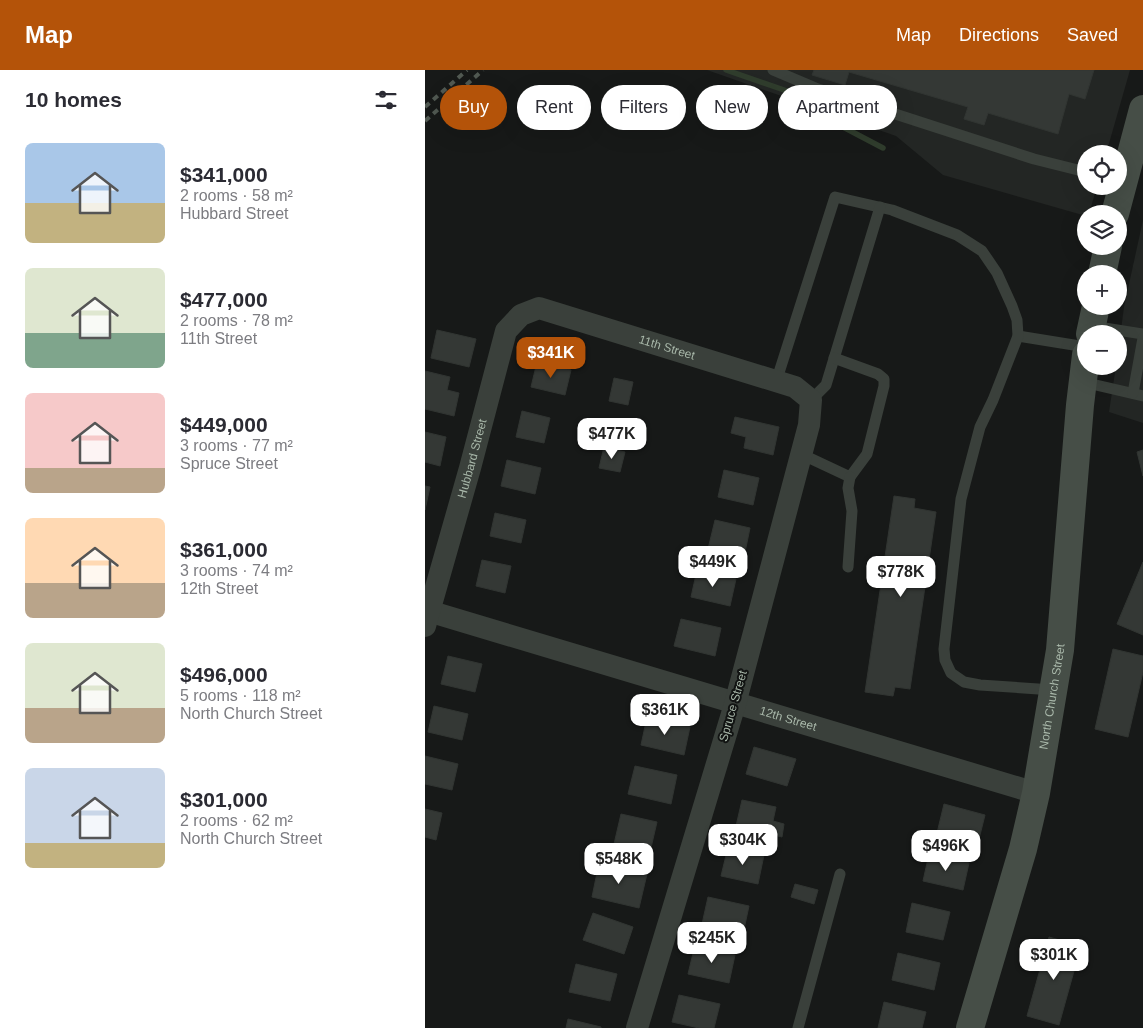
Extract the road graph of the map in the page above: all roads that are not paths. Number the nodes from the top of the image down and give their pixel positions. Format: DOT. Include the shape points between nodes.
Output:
graph roads {
  1 [pos="773,70"];
  2 [pos="1143,109"];
  3 [pos="1127,162"];
  4 [pos="1077,170"];
  5 [pos="880,207"];
  6 [pos="539,308"];
  7 [pos="1077,330"];
  8 [pos="1127,332"];
  9 [pos="1143,334"];
  10 [pos="1018,336"];
  11 [pos="1143,338"];
  12 [pos="834,358"];
  13 [pos="1084,375"];
  14 [pos="1083,382"];
  15 [pos="794,390"];
  16 [pos="1138,394"];
  17 [pos="801,454"];
  18 [pos="849,477"];
  19 [pos="849,567"];
  20 [pos="427,616"];
  21 [pos="1053,690"];
  22 [pos="735,704"];
  23 [pos="1036,793"];
  24 [pos="840,874"];
  25 [pos="637,1028"];
  26 [pos="798,1028"];
  27 [pos="969,1028"];
  1 -- 4 [label="lane" via="827,92 1034,159"];
  2 -- 3 [label="main road"];
  5 -- 10 [label="lane" via="957,235 982,251 1012,306"];
  5 -- 12 [label="lane"];
  5 -- 15 [label="lane" via="835,197"];
  6 -- 15 [label="street, 11th Street"];
  6 -- 20 [label="street, Hubbard Street" via="521,315 506,331"];
  7 -- 10 [label="lane"];
  8 -- 9 [label="lane"];
  10 -- 21 [label="lane" via="980,428 961,499 945,660 951,673 965,682"];
  11 -- 16 [label="lane"];
  12 -- 15 [label="lane" via="826,385"];
  12 -- 18 [label="lane" via="884,379 867,454"];
  13 -- 14 [label="main road, North Church Street"];
  14 -- 16 [label="lane"];
  14 -- 21 [label="main road, North Church Street" via="1060,650"];
  15 -- 17 [label="street, Spruce Street" via="809,425"];
  17 -- 18 [label="lane"];
  17 -- 22 [label="street, Spruce Street"];
  18 -- 19 [label="lane" via="852,510"];
  20 -- 22 [label="street, 12th Street"];
  21 -- 23 [label="main road, North Church Street"];
  22 -- 23 [label="street, 12th Street"];
  22 -- 25 [label="street, Spruce Street"];
  23 -- 27 [label="main road, North Church Street" via="1023,849"];
  24 -- 26 [label="lane"];
}
